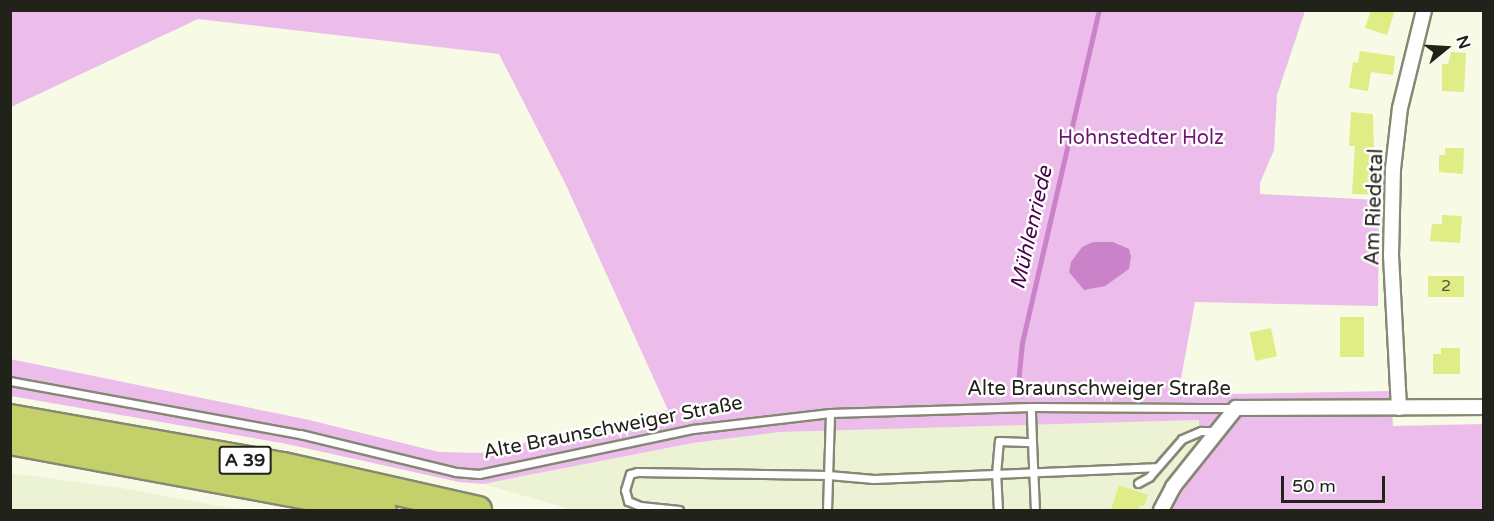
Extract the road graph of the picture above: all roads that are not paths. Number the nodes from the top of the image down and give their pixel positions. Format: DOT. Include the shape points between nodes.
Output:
graph roads {
  1 [pos="1424,10"];
  2 [pos="10,381"];
  3 [pos="1031,407"];
  4 [pos="1484,407"];
  5 [pos="1236,408"];
  6 [pos="1399,408"];
  7 [pos="830,413"];
  8 [pos="10,418"];
  9 [pos="1220,430"];
  10 [pos="10,441"];
  11 [pos="1032,442"];
  12 [pos="1155,467"];
  13 [pos="996,474"];
  14 [pos="1034,474"];
  15 [pos="828,475"];
  16 [pos="1138,483"];
  17 [pos="383,510"];
  18 [pos="478,510"];
  19 [pos="679,510"];
  20 [pos="827,510"];
  21 [pos="998,510"];
  22 [pos="1035,510"];
  23 [pos="1161,510"];
  1 -- 6 [label="street, Am Riedetal" via="1400,108 1394,169 1391,256"];
  2 -- 7 [label="lane, Alte Braunschweiger Straße" via="300,434 456,472 479,474 693,429"];
  3 -- 5 [label="lane, Alte Braunschweiger Straße"];
  3 -- 7 [label="lane, Alte Braunschweiger Straße"];
  3 -- 11 [label="lane"];
  4 -- 6 [label="street, Alte Braunschweiger Straße"];
  5 -- 6 [label="street, Alte Braunschweiger Straße"];
  5 -- 9 [label="street"];
  7 -- 15 [label="lane"];
  8 -- 18 [label="highway, A 39" via="282,466"];
  9 -- 12 [label="lane" via="1201,431 1182,439"];
  9 -- 23 [label="street" via="1173,487"];
  10 -- 17 [label="highway, A 39"];
  11 -- 13 [label="lane" via="999,441"];
  11 -- 14 [label="lane"];
  12 -- 14 [label="lane"];
  12 -- 16 [label="lane" via="1149,477"];
  13 -- 14 [label="lane"];
  13 -- 15 [label="lane" via="874,479"];
  13 -- 21 [label="lane"];
  14 -- 22 [label="lane"];
  15 -- 19 [label="lane" via="630,474 625,490 628,501"];
  15 -- 20 [label="lane"];
}
